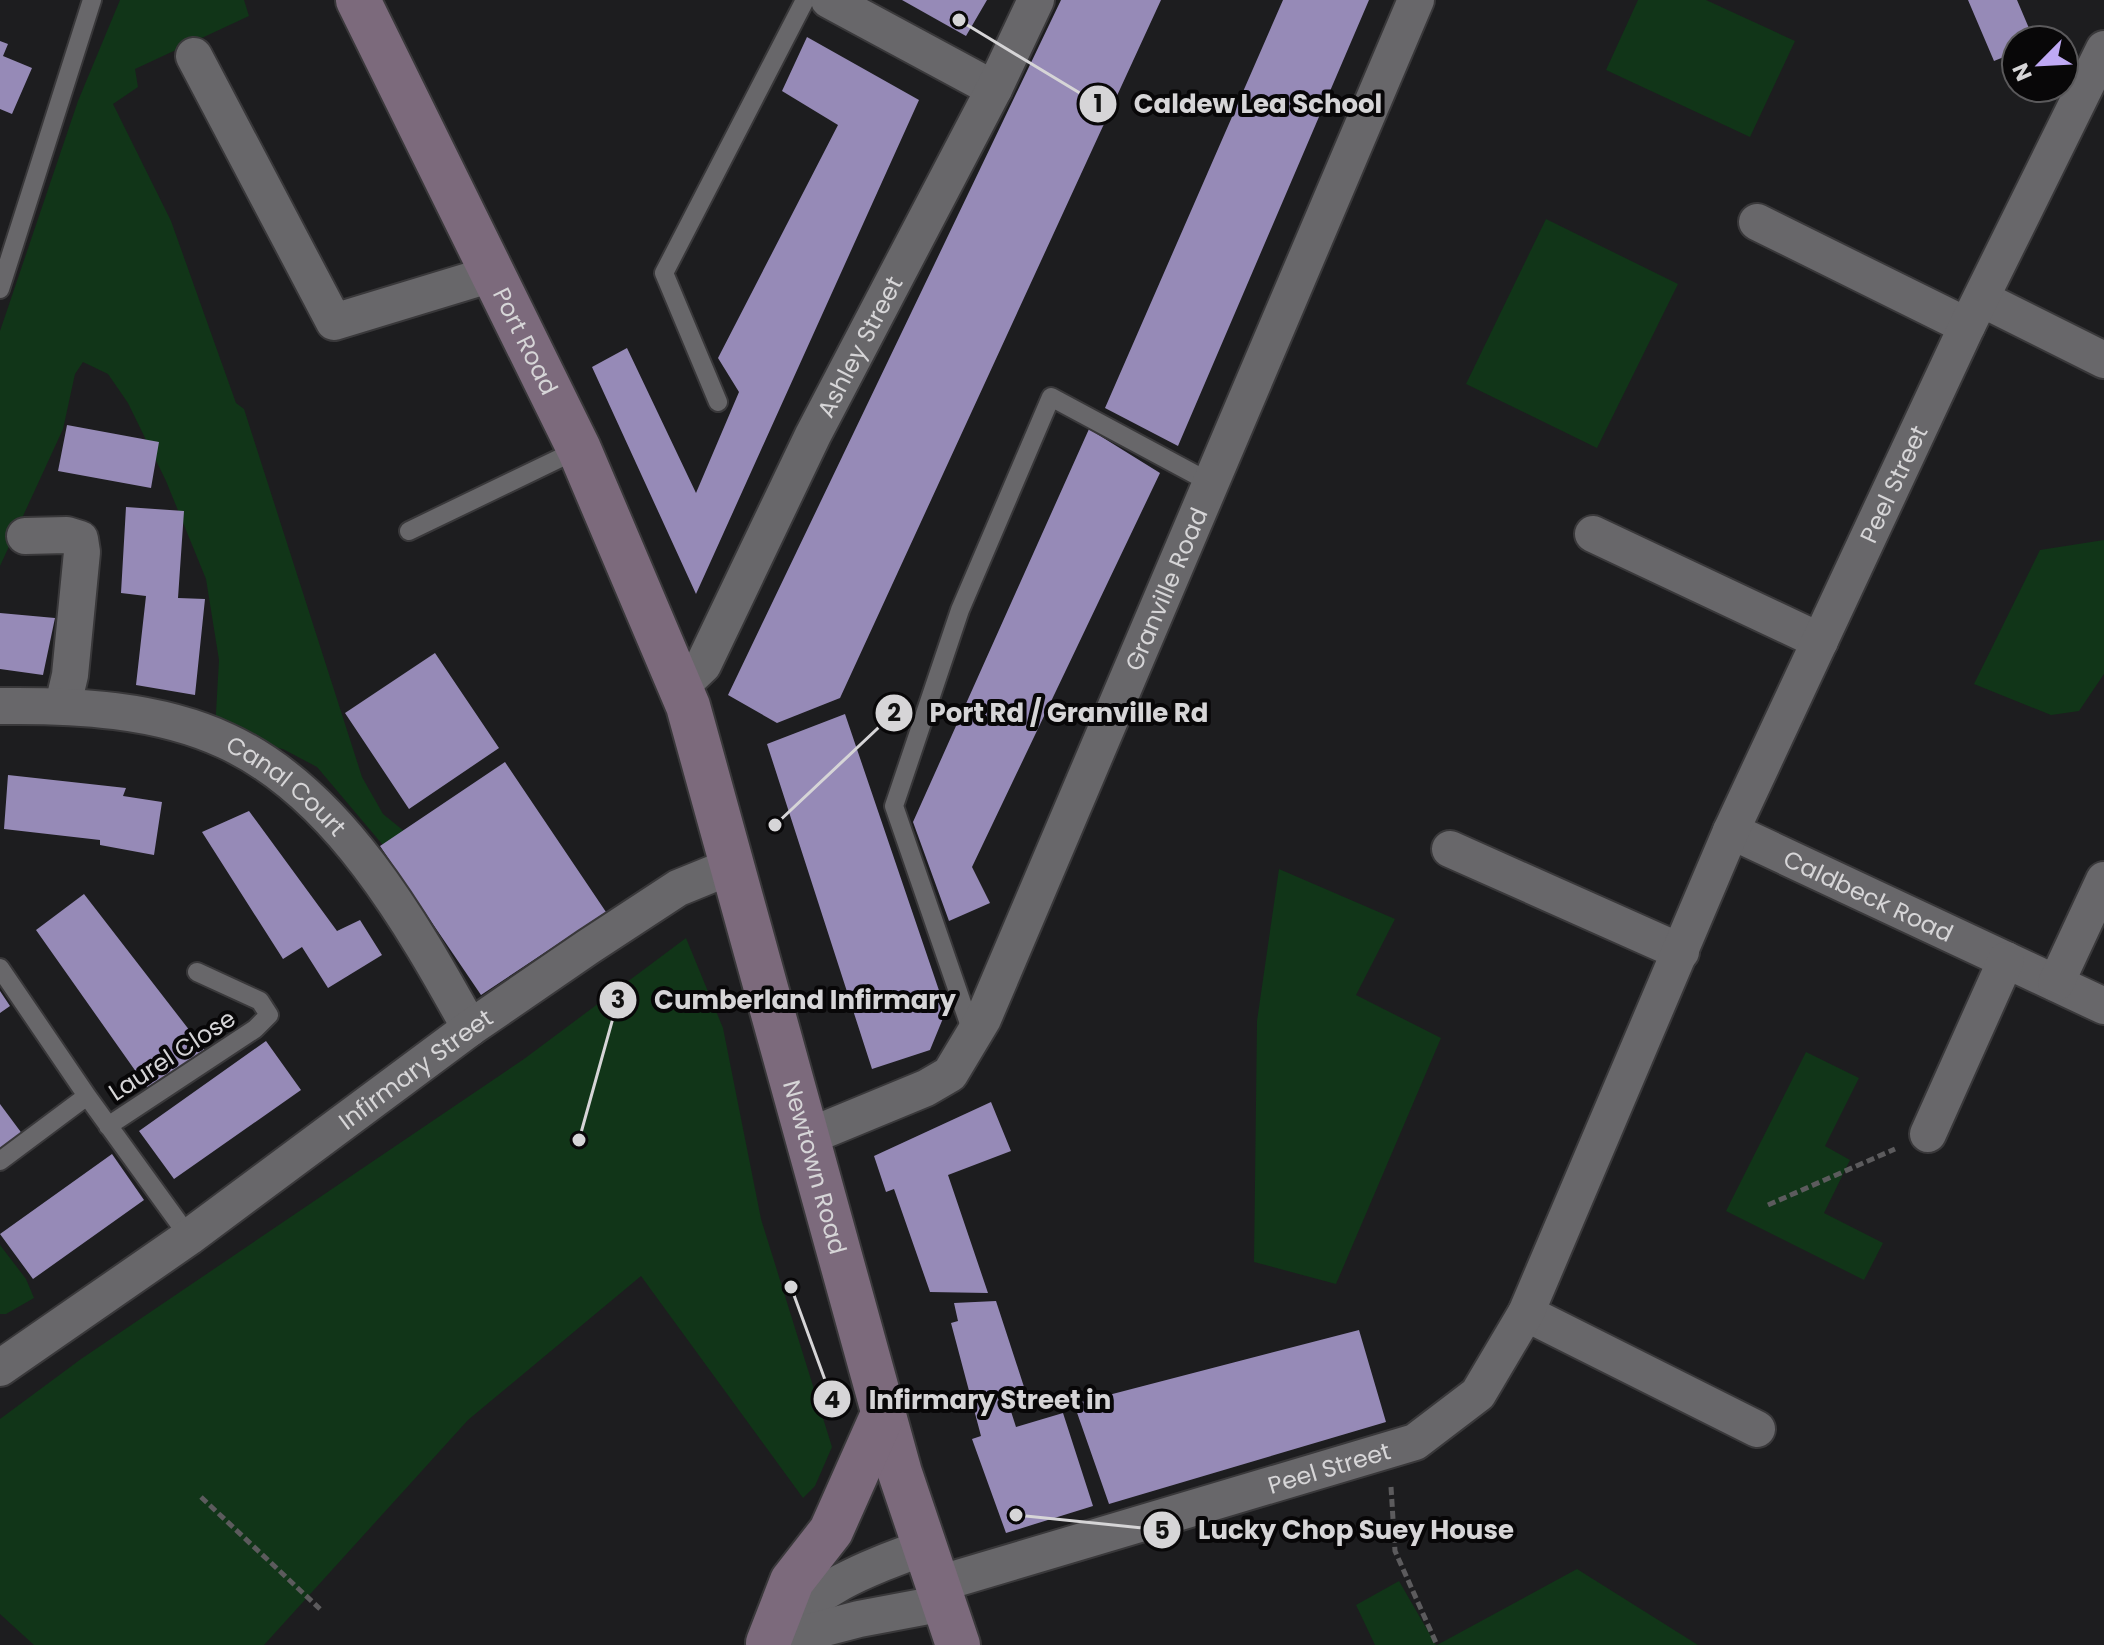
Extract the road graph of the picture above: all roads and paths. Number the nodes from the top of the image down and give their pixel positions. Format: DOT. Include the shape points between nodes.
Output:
graph roads {
  1 [pos="92,0"];
  2 [pos="358,0"];
  3 [pos="805,0"];
  4 [pos="829,0"];
  5 [pos="1036,0"];
  6 [pos="1416,0"];
  7 [pos="2104,49"];
  8 [pos="194,56"];
  9 [pos="994,89"];
  10 [pos="1757,222"];
  11 [pos="495,273"];
  12 [pos="0,289"];
  13 [pos="1974,313"];
  14 [pos="2104,360"];
  15 [pos="718,402"];
  16 [pos="579,449"];
  17 [pos="1211,483"];
  18 [pos="409,531"];
  19 [pos="1593,534"];
  20 [pos="25,536"];
  21 [pos="1820,641"];
  22 [pos="679,688"];
  23 [pos="63,705"];
  24 [pos="0,706"];
  25 [pos="1731,831"];
  26 [pos="1450,849"];
  27 [pos="732,866"];
  28 [pos="2104,880"];
  29 [pos="1681,952"];
  30 [pos="2006,960"];
  31 [pos="0,968"];
  32 [pos="197,972"];
  33 [pos="2056,983"];
  34 [pos="2104,1006"];
  35 [pos="470,1028"];
  36 [pos="973,1035"];
  37 [pos="87,1096"];
  38 [pos="108,1126"];
  39 [pos="1928,1134"];
  40 [pos="805,1138"];
  41 [pos="0,1161"];
  42 [pos="1768,1205"];
  43 [pos="189,1237"];
  44 [pos="1526,1313"];
  45 [pos="3,1359"];
  46 [pos="883,1414"];
  47 [pos="1757,1429"];
  48 [pos="1389,1450"];
  49 [pos="201,1497"];
  50 [pos="935,1578"];
  51 [pos="320,1609"];
  52 [pos="767,1644"];
  53 [pos="958,1645"];
  54 [pos="1437,1645"];
  1 -- 12 [label="lane"];
  2 -- 11 [label="main road, Port Road"];
  3 -- 15 [label="lane" via="664,273"];
  4 -- 9 [label="street"];
  5 -- 9 [label="street, Ashley Street"];
  6 -- 17 [label="street, Granville Road"];
  7 -- 13 [label="street, Peel Street"];
  8 -- 11 [label="street" via="334,322"];
  9 -- 22 [label="street, Ashley Street" via="813,435 703,665"];
  10 -- 13 [label="street"];
  11 -- 16 [label="main road, Port Road"];
  13 -- 14 [label="street"];
  13 -- 21 [label="street, Peel Street"];
  16 -- 18 [label="lane"];
  16 -- 22 [label="main road, Port Road"];
  17 -- 36 [label="street, Granville Road"];
  17 -- 36 [label="lane" via="1051,397 960,610 894,806"];
  19 -- 21 [label="street"];
  20 -- 23 [label="street" via="80,539"];
  21 -- 25 [label="street, Peel Street"];
  22 -- 27 [label="main road, Newtown Road"];
  23 -- 24 [label="street, Canal Court"];
  23 -- 35 [label="street, Canal Court" via="161,721 226,741 270,768 319,807 361,856"];
  25 -- 29 [label="street, Peel Street"];
  25 -- 30 [label="street, Caldbeck Road"];
  26 -- 29 [label="street"];
  27 -- 35 [label="street, Infirmary Street" via="678,888"];
  27 -- 40 [label="main road, Newtown Road"];
  28 -- 33 [label="street"];
  29 -- 44 [label="street, Peel Street"];
  30 -- 33 [label="street, Caldbeck Road"];
  30 -- 39 [label="street"];
  31 -- 37 [label="lane, Laurel Close"];
  32 -- 38 [label="lane, Laurel Close" via="260,1001 269,1015"];
  33 -- 34 [label="street, Caldbeck Road"];
  35 -- 43 [label="street, Infirmary Street"];
  36 -- 40 [label="street, Granville Road" via="950,1074"];
  37 -- 38 [label="lane, Laurel Close"];
  37 -- 41 [label="lane"];
  38 -- 43 [label="lane, Laurel Close"];
  39 -- 42 [label="path"];
  40 -- 46 [label="main road, Newtown Road"];
  43 -- 45 [label="street, Infirmary Street"];
  44 -- 47 [label="street"];
  44 -- 48 [label="street, Peel Street" via="1478,1394 1415,1442"];
  46 -- 50 [label="main road, Newtown Road"];
  46 -- 52 [label="main road" via="831,1531 792,1581"];
  48 -- 50 [label="street, Peel Street"];
  48 -- 54 [label="path" via="1395,1551"];
  49 -- 51 [label="path"];
  50 -- 52 [label="street" via="859,1619"];
  50 -- 52 [label="street" via="860,1572 801,1606"];
  50 -- 53 [label="main road, Newtown Road"];
}
